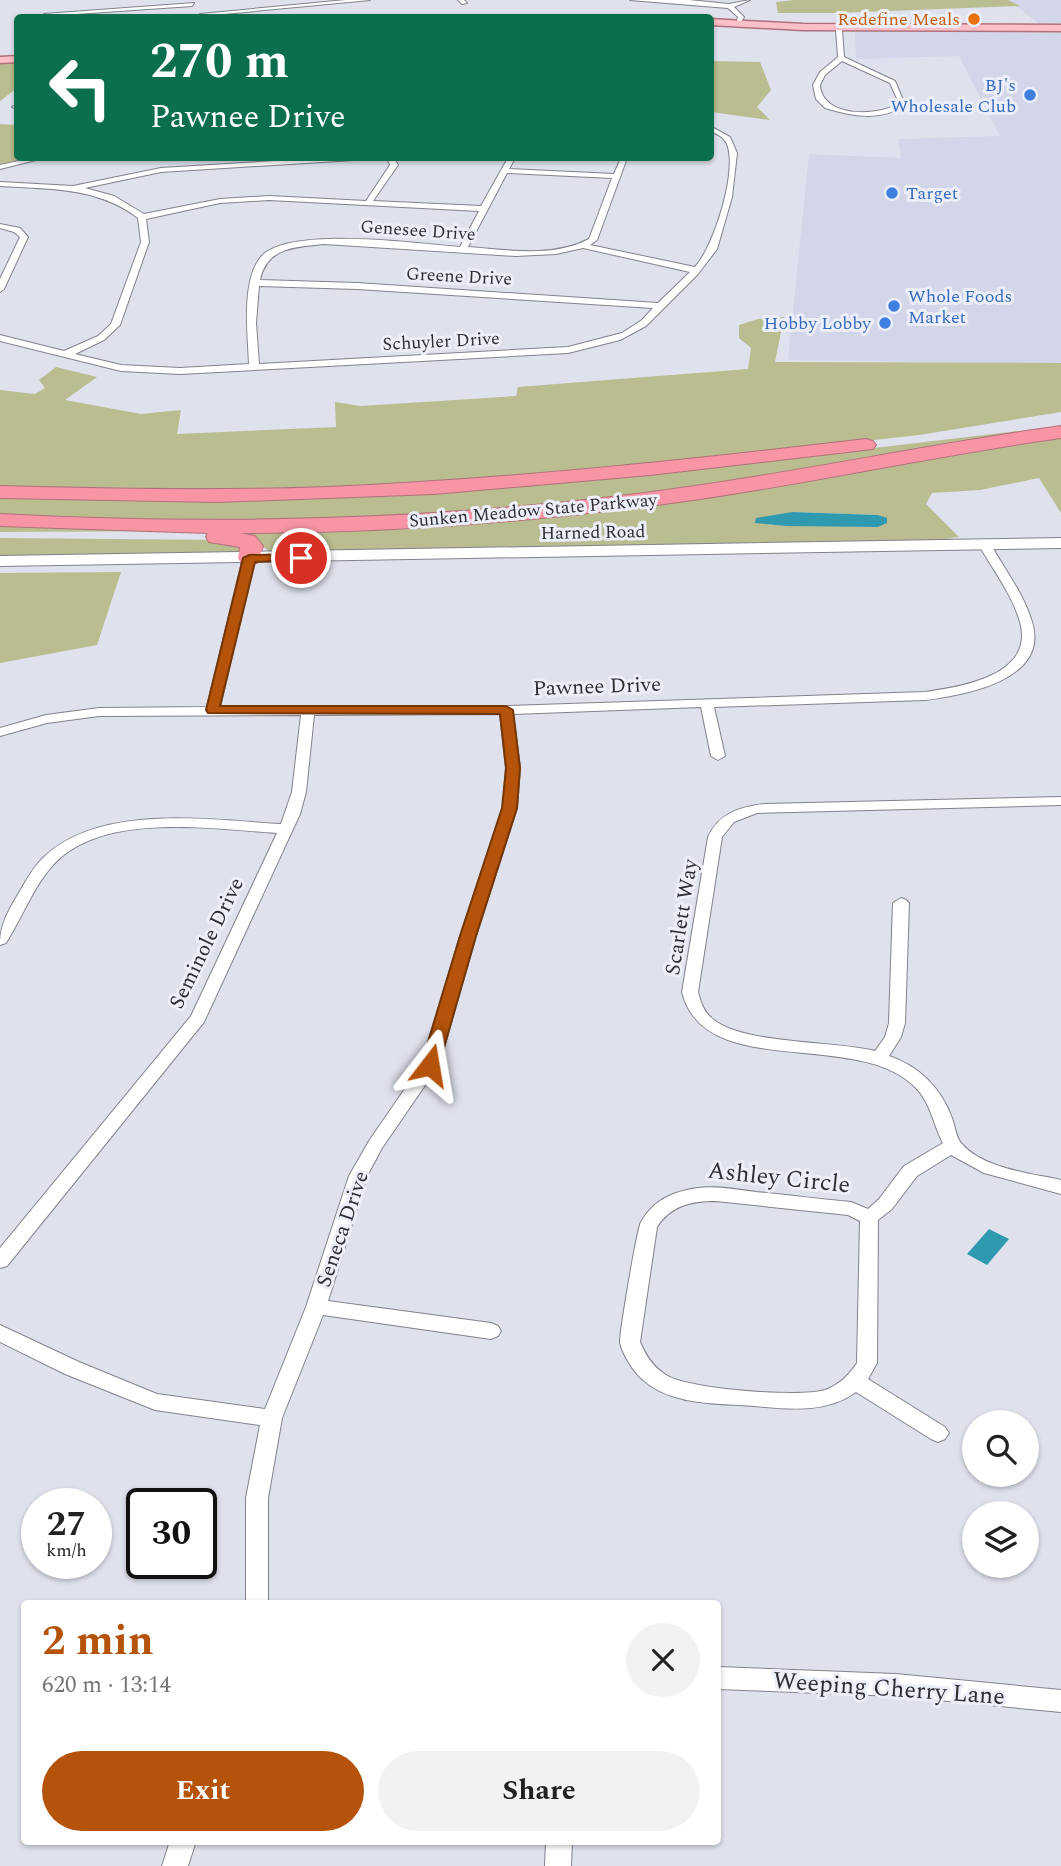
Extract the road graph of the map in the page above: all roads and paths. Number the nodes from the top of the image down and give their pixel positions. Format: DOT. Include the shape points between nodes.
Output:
graph roads {
  1 [pos="107,0"];
  2 [pos="367,0"];
  3 [pos="633,0"];
  4 [pos="747,0"];
  5 [pos="191,2"];
  6 [pos="314,2"];
  7 [pos="687,2"];
  8 [pos="730,6"];
  9 [pos="114,8"];
  10 [pos="47,14"];
  11 [pos="220,14"];
  12 [pos="714,22"];
  13 [pos="739,24"];
  14 [pos="1061,26"];
  15 [pos="842,27"];
  16 [pos="841,58"];
  17 [pos="860,67"];
  18 [pos="830,68"];
  19 [pos="714,130"];
  20 [pos="27,161"];
  21 [pos="306,161"];
  22 [pos="392,161"];
  23 [pos="510,161"];
  24 [pos="623,161"];
  25 [pos="0,167"];
  26 [pos="505,171"];
  27 [pos="616,176"];
  28 [pos="0,184"];
  29 [pos="71,189"];
  30 [pos="368,203"];
  31 [pos="483,209"];
  32 [pos="142,217"];
  33 [pos="0,226"];
  34 [pos="584,246"];
  35 [pos="463,249"];
  36 [pos="695,270"];
  37 [pos="256,283"];
  38 [pos="0,289"];
  39 [pos="659,306"];
  40 [pos="0,338"];
  41 [pos="66,354"];
  42 [pos="254,367"];
  43 [pos="1061,414"];
  44 [pos="1061,423"];
  45 [pos="1061,432"];
  46 [pos="959,434"];
  47 [pos="0,492"];
  48 [pos="0,520"];
  49 [pos="0,535"];
  50 [pos="1061,543"];
  51 [pos="985,545"];
  52 [pos="249,558"];
  53 [pos="0,561"];
  54 [pos="707,704"];
  55 [pos="213,710"];
  56 [pos="506,710"];
  57 [pos="308,711"];
  58 [pos="0,732"];
  59 [pos="718,756"];
  60 [pos="1061,801"];
  61 [pos="285,829"];
  62 [pos="901,904"];
  63 [pos="0,940"];
  64 [pos="880,1057"];
  65 [pos="953,1146"];
  66 [pos="1061,1188"];
  67 [pos="869,1217"];
  68 [pos="0,1261"];
  69 [pos="316,1307"];
  70 [pos="491,1331"];
  71 [pos="0,1333"];
  72 [pos="857,1382"];
  73 [pos="272,1418"];
  74 [pos="938,1433"];
  75 [pos="257,1600"];
  76 [pos="721,1678"];
  77 [pos="1061,1700"];
  78 [pos="182,1845"];
  79 [pos="559,1845"];
  80 [pos="175,1866"];
  81 [pos="558,1866"];
  1 -- 9 [label="street"];
  2 -- 6 [label="street"];
  3 -- 7 [label="street"];
  4 -- 8 [label="street"];
  5 -- 9 [label="street"];
  6 -- 11 [label="street"];
  7 -- 8 [label="street"];
  8 -- 13 [label="street" via="741,17"];
  9 -- 10 [label="street"];
  12 -- 13 [label="main road"];
  13 -- 15 [label="main road"];
  14 -- 15 [label="main road"];
  15 -- 16 [label="street"];
  16 -- 17 [label="street"];
  16 -- 18 [label="street"];
  17 -- 18 [label="street"];
  17 -- 18 [label="street" via="893,82 903,104 871,113 827,107 816,85"];
  19 -- 36 [label="street, Schuyler Drive" via="731,143 733,164 714,247"];
  20 -- 25 [label="street"];
  21 -- 29 [label="street" via="162,170"];
  22 -- 30 [label="street"];
  23 -- 26 [label="street"];
  24 -- 27 [label="street"];
  26 -- 27 [label="street"];
  26 -- 31 [label="street"];
  27 -- 34 [label="street" via="593,240"];
  28 -- 29 [label="street"];
  29 -- 32 [label="street" via="122,201"];
  30 -- 31 [label="street"];
  30 -- 32 [label="street" via="245,199"];
  31 -- 35 [label="street"];
  32 -- 41 [label="street" via="145,242 115,325 101,338"];
  33 -- 38 [label="street" via="17,230 23,237"];
  34 -- 35 [label="street, Genesee Drive" via="542,253"];
  34 -- 36 [label="street"];
  35 -- 37 [label="street, Genesee Drive" via="351,241 295,245 271,252 261,261"];
  36 -- 39 [label="street, Schuyler Drive"];
  37 -- 39 [label="street, Greene Drive"];
  37 -- 42 [label="street, Genesee Drive" via="252,297"];
  39 -- 42 [label="street, Schuyler Drive" via="627,335 568,350"];
  40 -- 41 [label="street, Schuyler Drive"];
  41 -- 42 [label="street, Schuyler Drive" via="141,369"];
  43 -- 46 [label="highway"];
  44 -- 46 [label="highway, Sunken Meadow State Parkway"];
  45 -- 48 [label="highway, Sunken Meadow State Parkway" via="699,493 569,510 326,526"];
  46 -- 47 [label="highway, Sunken Meadow State Parkway" via="558,480 358,493 164,498"];
  49 -- 52 [label="highway" via="232,537 252,546"];
  50 -- 51 [label="main road, Harned Road"];
  51 -- 52 [label="main road, Harned Road"];
  51 -- 54 [label="street, Pawnee Drive" via="1028,631 1027,648 1016,665 992,681 964,691 925,696"];
  52 -- 53 [label="main road, Harned Road"];
  52 -- 55 [label="street"];
  54 -- 56 [label="street, Pawnee Drive"];
  54 -- 59 [label="street"];
  55 -- 57 [label="street, Pawnee Drive"];
  55 -- 58 [label="street, Pawnee Drive" via="99,712 46,719"];
  56 -- 57 [label="street, Pawnee Drive"];
  56 -- 69 [label="street, Seneca Drive" via="513,768 510,808 430,1065 358,1176"];
  57 -- 61 [label="street, Seminole Drive" via="299,792"];
  60 -- 64 [label="street, Scarlett Way" via="751,809 729,817 718,827 690,992 699,1018 726,1035 743,1039"];
  61 -- 63 [label="street" via="152,824 107,830 50,859"];
  61 -- 68 [label="street, Seminole Drive" via="198,1017"];
  62 -- 64 [label="street" via="897,1023"];
  64 -- 65 [label="street, Scarlett Way" via="922,1081 935,1099"];
  65 -- 66 [label="street" via="986,1166"];
  65 -- 67 [label="street, Ashley Circle" via="918,1165 887,1205"];
  67 -- 72 [label="street, Ashley Circle" via="867,1363"];
  67 -- 72 [label="street, Ashley Circle" via="851,1209 716,1194 697,1194 667,1204 648,1226 630,1342 650,1375 687,1393 817,1401"];
  69 -- 70 [label="street"];
  69 -- 73 [label="street, Seneca Drive"];
  71 -- 73 [label="street" via="155,1402"];
  72 -- 74 [label="street"];
  73 -- 75 [label="street, Seneca Drive" via="257,1498"];
  76 -- 77 [label="street, Weeping Cherry Lane" via="896,1685"];
  78 -- 80 [label="street"];
  79 -- 81 [label="street"];
}
